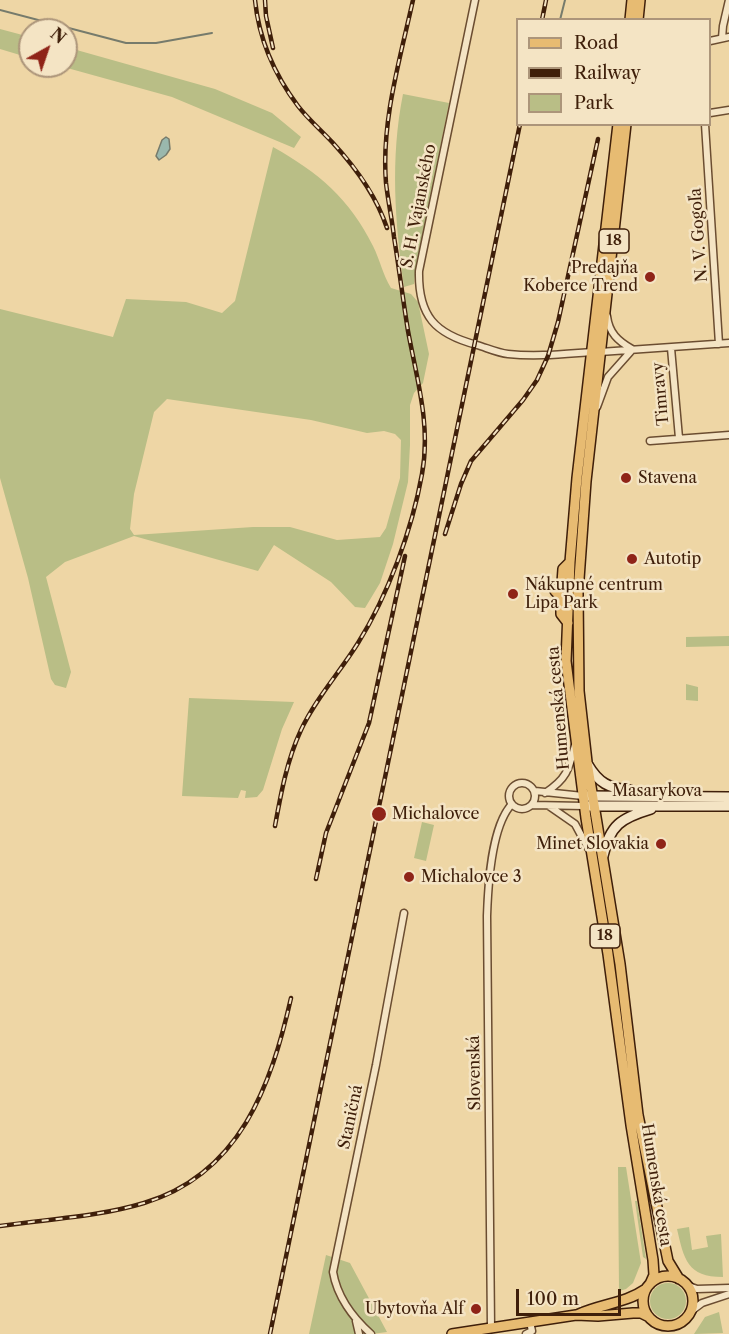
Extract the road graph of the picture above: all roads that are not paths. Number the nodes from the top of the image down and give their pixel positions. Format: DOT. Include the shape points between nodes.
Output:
graph roads {
  1 [pos="476,0"];
  2 [pos="632,0"];
  3 [pos="640,0"];
  4 [pos="729,0"];
  5 [pos="630,18"];
  6 [pos="638,18"];
  7 [pos="726,38"];
  8 [pos="711,41"];
  9 [pos="729,110"];
  10 [pos="711,113"];
  11 [pos="618,126"];
  12 [pos="626,126"];
  13 [pos="705,126"];
  14 [pos="606,302"];
  15 [pos="729,343"];
  16 [pos="719,344"];
  17 [pos="671,348"];
  18 [pos="632,350"];
  19 [pos="596,352"];
  20 [pos="592,426"];
  21 [pos="729,435"];
  22 [pos="679,438"];
  23 [pos="650,441"];
  24 [pos="575,741"];
  25 [pos="587,762"];
  26 [pos="535,791"];
  27 [pos="545,793"];
  28 [pos="652,795"];
  29 [pos="729,797"];
  30 [pos="588,801"];
  31 [pos="512,804"];
  32 [pos="532,805"];
  33 [pos="549,806"];
  34 [pos="661,806"];
  35 [pos="729,806"];
  36 [pos="592,856"];
  37 [pos="603,859"];
  38 [pos="404,913"];
  39 [pos="682,1282"];
  40 [pos="648,1287"];
  41 [pos="729,1288"];
  42 [pos="729,1294"];
  43 [pos="576,1316"];
  44 [pos="687,1316"];
  45 [pos="356,1320"];
  46 [pos="653,1320"];
  47 [pos="530,1322"];
  48 [pos="491,1328"];
  49 [pos="681,1333"];
  50 [pos="359,1334"];
  51 [pos="371,1334"];
  52 [pos="452,1334"];
  53 [pos="526,1334"];
  54 [pos="664,1334"];
  1 -- 19 [label="street, S. H. Vajanského" via="419,271 418,292 433,323 456,339 506,354"];
  2 -- 5 [label="main road"];
  3 -- 6 [label="main road"];
  4 -- 7 [label="street" via="723,26"];
  7 -- 8 [label="street"];
  9 -- 10 [label="street"];
  11 -- 19 [label="main road, Humenská cesta / 18"];
  12 -- 14 [label="main road, Humenská cesta / 18"];
  13 -- 16 [label="street, N. V. Gogoľa"];
  14 -- 18 [label="street" via="609,327"];
  14 -- 19 [label="main road, Humenská cesta / 18"];
  15 -- 16 [label="street, S. H. Vajanského"];
  16 -- 17 [label="street, S. H. Vajanského"];
  17 -- 18 [label="street, S. H. Vajanského"];
  17 -- 22 [label="street, Timravy"];
  18 -- 19 [label="street, S. H. Vajanského"];
  18 -- 20 [label="street" via="608,377"];
  19 -- 20 [label="main road, Humenská cesta / 18"];
  19 -- 24 [label="main road, Humenská cesta / 18" via="570,562 563,569 562,583 555,591 561,597 561,614 568,623 566,661"];
  20 -- 25 [label="main road, Humenská cesta / 18" via="578,593 579,691"];
  21 -- 22 [label="street, Timravy"];
  22 -- 23 [label="street, Timravy"];
  24 -- 27 [label="street" via="565,775"];
  24 -- 30 [label="main road, Humenská cesta / 18"];
  25 -- 28 [label="main road" via="598,779 610,787"];
  25 -- 30 [label="main road, Humenská cesta / 18"];
  26 -- 27 [label="street"];
  26 -- 31 [label="street" via="526,783 516,784 509,794"];
  26 -- 32 [label="street"];
  27 -- 30 [label="street"];
  28 -- 29 [label="main road, Masarykova"];
  28 -- 30 [label="main road, Masarykova"];
  30 -- 33 [label="street"];
  30 -- 34 [label="main road, Masarykova"];
  30 -- 36 [label="main road, Humenská cesta / 18"];
  30 -- 37 [label="main road, Humenská cesta / 18"];
  31 -- 32 [label="street" via="521,809"];
  31 -- 48 [label="street, Slovenská" via="502,819 489,875 487,916"];
  32 -- 33 [label="street"];
  33 -- 36 [label="street" via="575,824"];
  34 -- 35 [label="main road, Masarykova"];
  34 -- 37 [label="main road" via="618,824 607,840"];
  36 -- 40 [label="main road, Humenská cesta / 18" via="653,1260 654,1275"];
  37 -- 39 [label="main road, Humenská cesta / 18" via="641,1130 668,1261"];
  38 -- 45 [label="street, Staničná" via="333,1272 335,1284"];
  39 -- 40 [label="main road" via="665,1277"];
  39 -- 41 [label="street" via="697,1289"];
  39 -- 44 [label="main road" via="692,1298"];
  40 -- 43 [label="main road" via="631,1299 594,1307"];
  40 -- 46 [label="main road" via="643,1301"];
  42 -- 44 [label="street" via="702,1303"];
  43 -- 46 [label="main road" via="633,1313"];
  43 -- 47 [label="main road"];
  44 -- 46 [label="main road" via="671,1326"];
  44 -- 49 [label="main road"];
  45 -- 50 [label="street, Staničná"];
  45 -- 51 [label="street, Staničná"];
  46 -- 54 [label="main road"];
  47 -- 48 [label="main road"];
  47 -- 53 [label="street" via="532,1331"];
  48 -- 52 [label="main road"];
}
